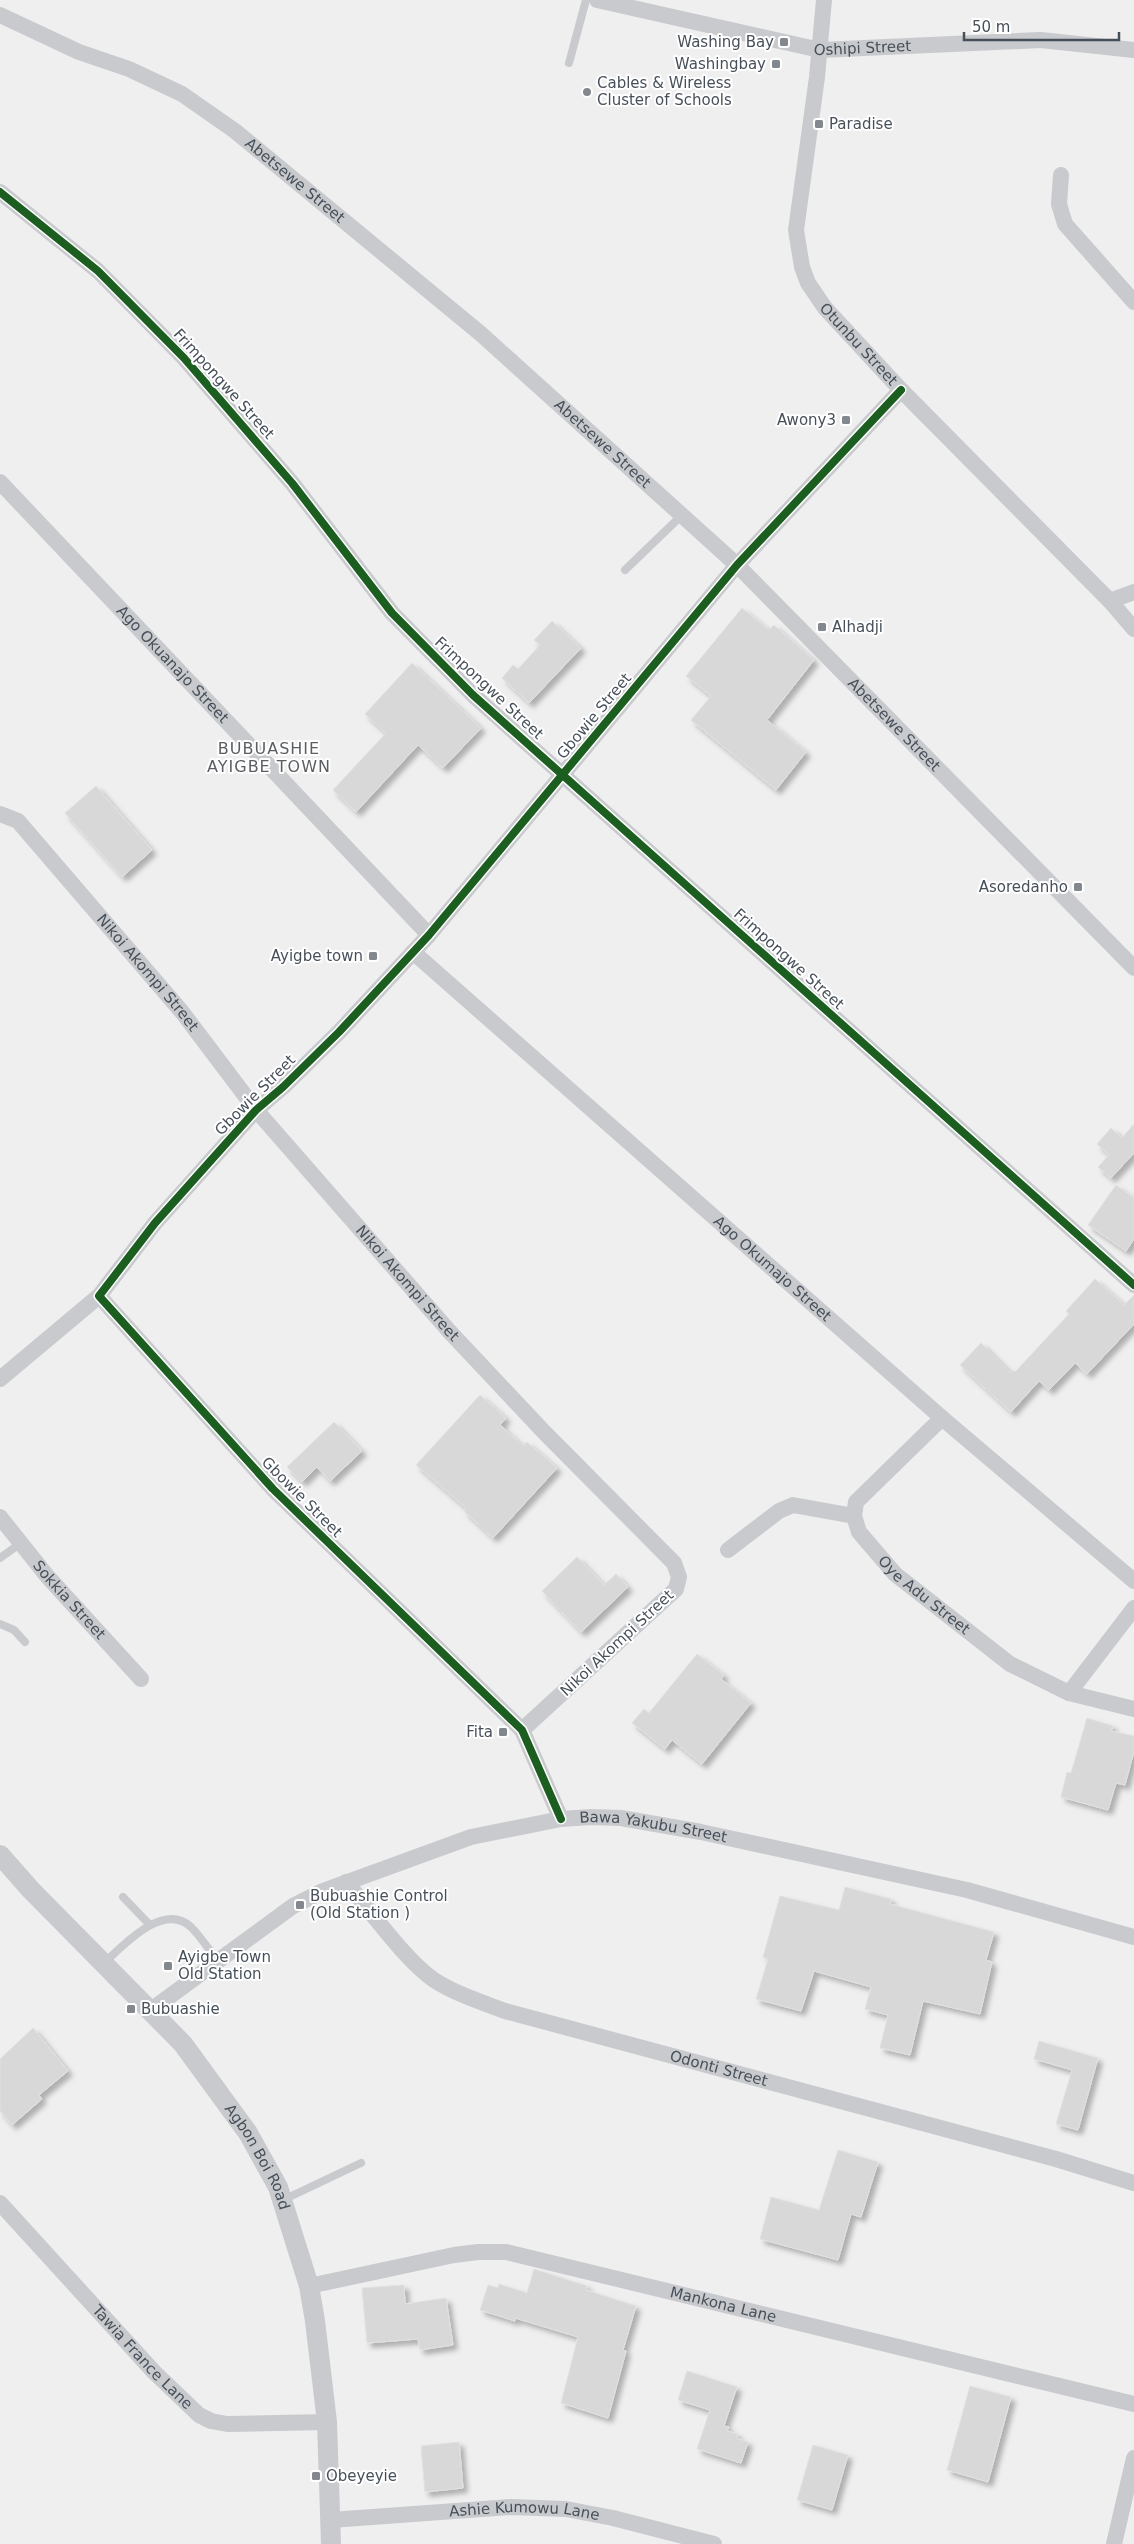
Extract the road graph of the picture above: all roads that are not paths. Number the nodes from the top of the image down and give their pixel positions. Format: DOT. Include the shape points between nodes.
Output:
graph roads {
  1 [pos="586,0"];
  2 [pos="597,0"];
  3 [pos="824,0"];
  4 [pos="0,14"];
  5 [pos="820,50"];
  6 [pos="1134,50"];
  7 [pos="569,63"];
  8 [pos="1061,175"];
  9 [pos="0,192"];
  10 [pos="1134,302"];
  11 [pos="901,390"];
  12 [pos="0,482"];
  13 [pos="681,516"];
  14 [pos="737,565"];
  15 [pos="625,570"];
  16 [pos="1134,592"];
  17 [pos="1110,601"];
  18 [pos="1134,629"];
  19 [pos="563,775"];
  20 [pos="0,814"];
  21 [pos="429,935"];
  22 [pos="413,952"];
  23 [pos="1134,968"];
  24 [pos="256,1110"];
  25 [pos="1134,1285"];
  26 [pos="99,1296"];
  27 [pos="0,1379"];
  28 [pos="942,1418"];
  29 [pos="854,1516"];
  30 [pos="0,1517"];
  31 [pos="21,1543"];
  32 [pos="728,1550"];
  33 [pos="0,1558"];
  34 [pos="1134,1581"];
  35 [pos="1134,1608"];
  36 [pos="0,1624"];
  37 [pos="25,1642"];
  38 [pos="141,1679"];
  39 [pos="1069,1693"];
  40 [pos="1134,1710"];
  41 [pos="522,1730"];
  42 [pos="561,1819"];
  43 [pos="0,1855"];
  44 [pos="346,1882"];
  45 [pos="123,1897"];
  46 [pos="149,1924"];
  47 [pos="1134,1937"];
  48 [pos="218,1961"];
  49 [pos="103,1964"];
  50 [pos="151,2010"];
  51 [pos="360,2163"];
  52 [pos="1134,2183"];
  53 [pos="283,2200"];
  54 [pos="0,2203"];
  55 [pos="309,2286"];
  56 [pos="1134,2404"];
  57 [pos="327,2422"];
  58 [pos="1134,2458"];
  59 [pos="331,2520"];
  60 [pos="330,2544"];
  61 [pos="714,2544"];
  62 [pos="1114,2544"];
  1 -- 7 [label="lane"];
  2 -- 5 [label="street, Oshipi Street"];
  3 -- 5 [label="street, Otunbu Street"];
  4 -- 13 [label="street, Abetsewe Street" via="80,52 129,69 182,94 235,131 481,334"];
  5 -- 6 [label="street, Oshipi Street" via="1041,40"];
  5 -- 11 [label="street, Otunbu Street" via="796,215 800,258 808,283 825,308"];
  8 -- 10 [label="street" via="1059,204 1065,224"];
  9 -- 19 [label="street, Frimpongwe Street" via="98,271 184,358 292,483 392,613 474,695"];
  11 -- 14 [label="street, Gbowie Street"];
  11 -- 17 [label="street, Otunbu Street"];
  12 -- 21 [label="street, Ago Okuanajo Street"];
  13 -- 14 [label="street, Abetsewe Street"];
  13 -- 15 [label="lane"];
  14 -- 19 [label="street, Gbowie Street"];
  14 -- 23 [label="street, Abetsewe Street"];
  16 -- 17 [label="street"];
  17 -- 18 [label="street, Otunbu Street"];
  19 -- 21 [label="street, Gbowie Street"];
  19 -- 25 [label="street, Frimpongwe Street"];
  20 -- 24 [label="street, Nikoi Akompi Street" via="18,821 182,1012"];
  21 -- 22 [label="street, Gbowie Street"];
  22 -- 24 [label="street, Gbowie Street" via="339,1032"];
  22 -- 28 [label="street, Ago Okumajo Street"];
  24 -- 26 [label="street, Gbowie Street" via="155,1223"];
  24 -- 41 [label="street, Nikoi Akompi Street" via="448,1331 674,1563 679,1577 676,1589"];
  26 -- 27 [label="street"];
  26 -- 41 [label="street, Gbowie Street" via="273,1488"];
  28 -- 29 [label="street" via="856,1502"];
  28 -- 34 [label="street, Ago Okumajo Street"];
  29 -- 32 [label="street" via="793,1505 779,1511"];
  29 -- 39 [label="street, Oye Adu Street" via="858,1532 895,1574 1010,1664"];
  30 -- 31 [label="street, Sokkia Street"];
  31 -- 33 [label="lane"];
  31 -- 38 [label="street, Sokkia Street"];
  35 -- 39 [label="street"];
  36 -- 37 [label="lane" via="14,1630"];
  39 -- 40 [label="street, Oye Adu Street"];
  41 -- 42 [label="street, Gbowie Street"];
  42 -- 44 [label="street, Bawa Yakubu Street" via="471,1837"];
  42 -- 47 [label="street, Bawa Yakubu Street" via="621,1818 701,1832 967,1890"];
  43 -- 49 [label="street, Agbon Boi Road"];
  44 -- 48 [label="street, Bawa Yakubu Street" via="293,1906"];
  44 -- 52 [label="street, Odonti Street" via="418,1966 434,1980 489,2005"];
  45 -- 46 [label="lane"];
  46 -- 48 [label="lane" via="180,1920 191,1927"];
  46 -- 49 [label="lane"];
  48 -- 50 [label="street, Bawa Yakubu Street"];
  49 -- 50 [label="street, Agbon Boi Road"];
  50 -- 53 [label="street, Agbon Boi Road" via="183,2044 237,2116"];
  51 -- 53 [label="lane"];
  53 -- 55 [label="street, Agbon Boi Road"];
  54 -- 57 [label="street, Tawia France Lane" via="154,2372 199,2415 211,2422 227,2424"];
  55 -- 56 [label="street, Mankona Lane" via="454,2255 506,2252"];
  55 -- 57 [label="street, Agbon Boi Road"];
  57 -- 59 [label="street, Agbon Boi Road"];
  58 -- 62 [label="street"];
  59 -- 60 [label="street, Agbon Boi Road"];
  59 -- 61 [label="street, Ashie Kumowu Lane" via="511,2507 566,2509"];
}
